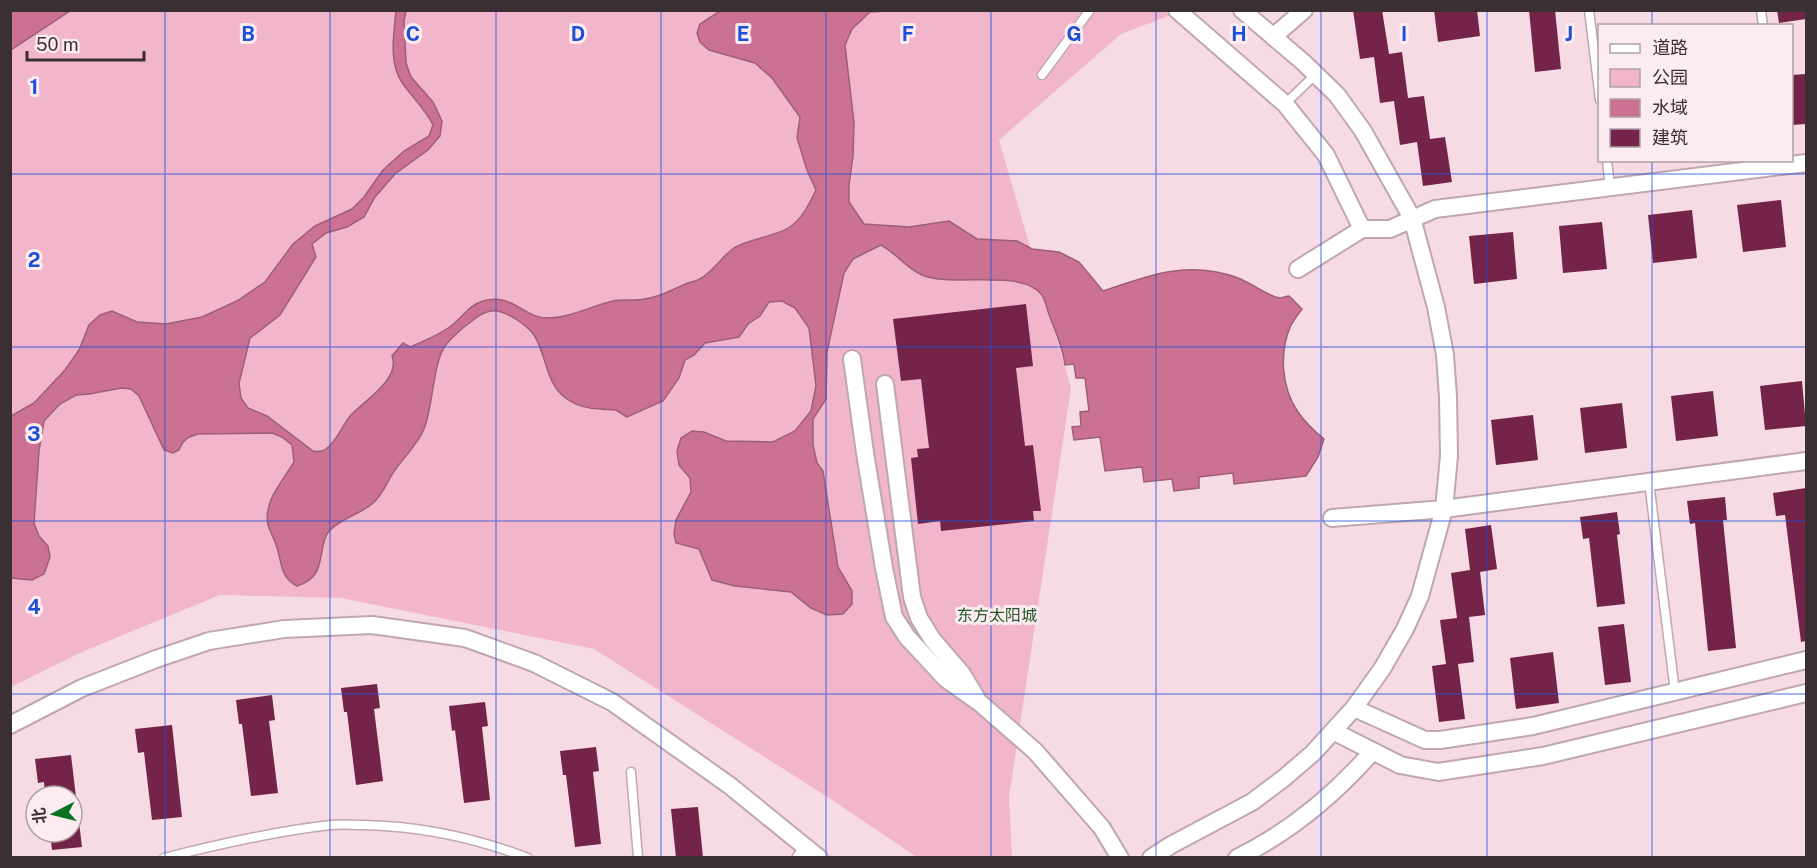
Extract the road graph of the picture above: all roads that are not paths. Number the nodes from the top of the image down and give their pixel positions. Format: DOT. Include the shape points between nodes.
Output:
graph roads {
  1 [pos="1090,10"];
  2 [pos="1177,10"];
  3 [pos="1242,10"];
  4 [pos="1304,10"];
  5 [pos="1589,10"];
  6 [pos="1274,38"];
  7 [pos="1316,74"];
  8 [pos="1042,75"];
  9 [pos="1598,91"];
  10 [pos="1285,104"];
  11 [pos="1606,162"];
  12 [pos="1779,164"];
  13 [pos="1806,164"];
  14 [pos="1610,188"];
  15 [pos="1412,218"];
  16 [pos="1362,229"];
  17 [pos="1298,269"];
  18 [pos="852,358"];
  19 [pos="885,384"];
  20 [pos="1806,462"];
  21 [pos="1649,482"];
  22 [pos="1444,509"];
  23 [pos="1332,518"];
  24 [pos="1806,660"];
  25 [pos="1675,692"];
  26 [pos="1806,693"];
  27 [pos="980,703"];
  28 [pos="1354,708"];
  29 [pos="10,725"];
  30 [pos="1333,731"];
  31 [pos="1372,752"];
  32 [pos="631,772"];
  33 [pos="1173,851"];
  34 [pos="801,852"];
  35 [pos="164,858"];
  36 [pos="528,858"];
  37 [pos="638,858"];
  38 [pos="819,858"];
  39 [pos="1120,858"];
  40 [pos="1151,858"];
  41 [pos="1237,858"];
  1 -- 8 [label="lane"];
  2 -- 10 [label="street"];
  3 -- 6 [label="street"];
  4 -- 6 [label="street"];
  5 -- 9 [label="lane"];
  6 -- 7 [label="street"];
  7 -- 10 [label="lane"];
  7 -- 15 [label="street" via="1363,131"];
  10 -- 16 [label="street" via="1326,155"];
  11 -- 14 [label="lane"];
  12 -- 13 [label="street"];
  12 -- 14 [label="street"];
  14 -- 15 [label="street" via="1435,209"];
  15 -- 16 [label="street" via="1390,229"];
  15 -- 22 [label="street" via="1437,307 1445,355 1449,456"];
  16 -- 17 [label="street"];
  18 -- 27 [label="street" via="894,616 907,637 946,679"];
  19 -- 27 [label="street" via="912,597 932,639"];
  20 -- 21 [label="street"];
  21 -- 22 [label="street"];
  21 -- 25 [label="lane"];
  22 -- 23 [label="street"];
  22 -- 28 [label="street" via="1420,596 1382,669"];
  24 -- 25 [label="street"];
  25 -- 28 [label="street" via="1533,726 1440,740 1425,740"];
  26 -- 31 [label="street" via="1543,756 1438,772 1400,765"];
  27 -- 39 [label="street" via="1035,752 1102,828"];
  28 -- 30 [label="street"];
  29 -- 34 [label="street" via="82,688 209,641 284,629 372,625 465,638 534,663 612,702 729,785"];
  30 -- 31 [label="street"];
  30 -- 33 [label="street" via="1299,766 1252,802"];
  31 -- 41 [label="street" via="1323,801"];
  32 -- 37 [label="lane"];
  33 -- 40 [label="street"];
  34 -- 38 [label="street"];
  35 -- 36 [label="lane" via="332,825 440,832"];
}
